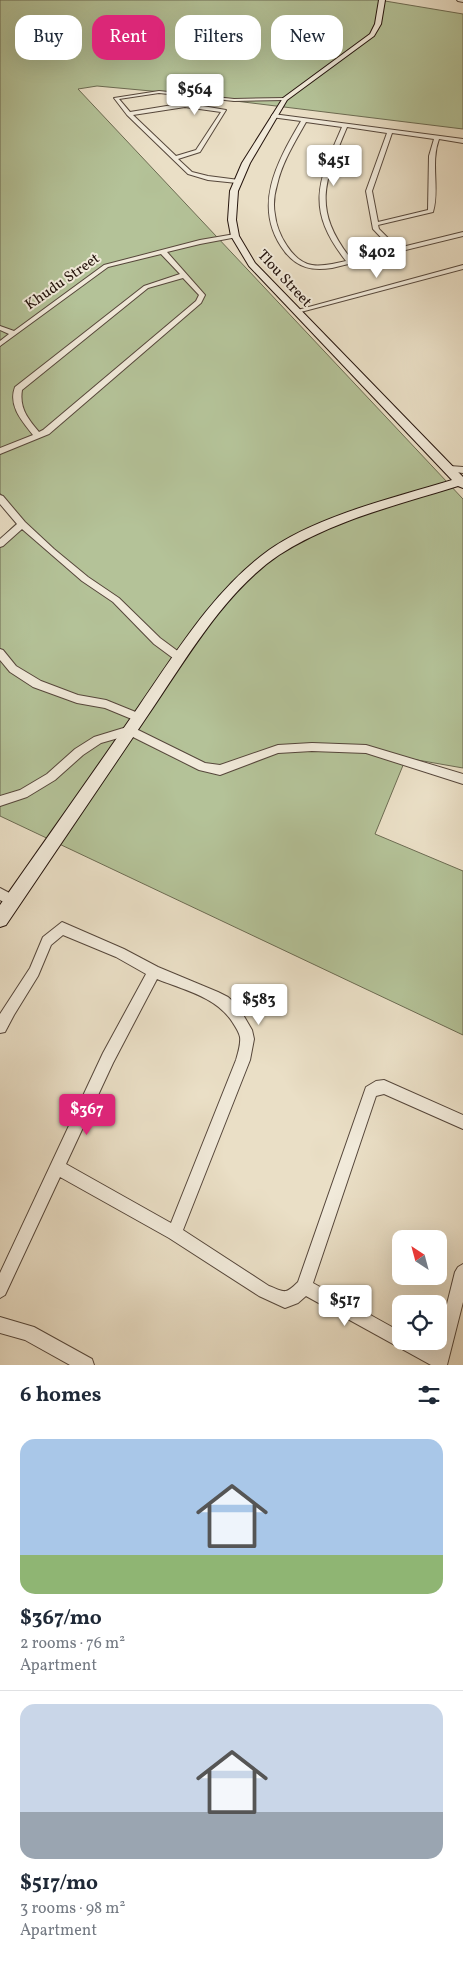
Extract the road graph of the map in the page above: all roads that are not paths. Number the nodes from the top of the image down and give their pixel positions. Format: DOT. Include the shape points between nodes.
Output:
graph roads {
  1 [pos="382,0"];
  2 [pos="285,99"];
  3 [pos="130,114"];
  4 [pos="273,116"];
  5 [pos="304,121"];
  6 [pos="345,126"];
  7 [pos="390,132"];
  8 [pos="437,138"];
  9 [pos="463,141"];
  10 [pos="174,158"];
  11 [pos="237,181"];
  12 [pos="375,224"];
  13 [pos="463,234"];
  14 [pos="235,236"];
  15 [pos="396,250"];
  16 [pos="163,252"];
  17 [pos="350,262"];
  18 [pos="462,269"];
  19 [pos="185,275"];
  20 [pos="297,311"];
  21 [pos="0,328"];
  22 [pos="14,333"];
  23 [pos="0,344"];
  24 [pos="38,436"];
  25 [pos="0,451"];
  26 [pos="462,478"];
  27 [pos="0,498"];
  28 [pos="22,524"];
  29 [pos="0,544"];
  30 [pos="0,653"];
  31 [pos="180,658"];
  32 [pos="139,718"];
  33 [pos="130,730"];
  34 [pos="463,779"];
  35 [pos="0,801"];
  36 [pos="0,894"];
  37 [pos="13,901"];
  38 [pos="0,919"];
  39 [pos="154,972"];
  40 [pos="0,1027"];
  41 [pos="463,1122"];
  42 [pos="56,1167"];
  43 [pos="174,1233"];
  44 [pos="463,1272"];
  45 [pos="304,1287"];
  46 [pos="0,1290"];
  47 [pos="0,1325"];
  48 [pos="392,1335"];
  49 [pos="418,1350"];
  50 [pos="440,1363"];
  51 [pos="86,1365"];
  1 -- 2 [label="street, Tlou Street" via="378,24 372,35"];
  2 -- 3 [label="street" via="234,100 159,92 116,98"];
  2 -- 4 [label="street, Tlou Street"];
  3 -- 10 [label="street"];
  3 -- 10 [label="street" via="185,105 224,111 198,151"];
  4 -- 5 [label="street"];
  4 -- 11 [label="street, Tlou Street"];
  5 -- 6 [label="street"];
  5 -- 17 [label="street" via="273,185 274,230 302,266 323,268"];
  6 -- 7 [label="street"];
  6 -- 17 [label="street" via="326,170 321,200 328,232"];
  7 -- 8 [label="street"];
  7 -- 12 [label="street" via="370,186"];
  8 -- 9 [label="street"];
  8 -- 12 [label="street" via="430,170 432,211"];
  10 -- 11 [label="street" via="190,173"];
  11 -- 14 [label="street, Tlou Street" via="232,204"];
  12 -- 15 [label="street"];
  13 -- 15 [label="street"];
  14 -- 16 [label="street, Khudu Street"];
  14 -- 20 [label="street, Tlou Street" via="252,264"];
  15 -- 17 [label="street"];
  16 -- 19 [label="street"];
  16 -- 22 [label="street, Khudu Street" via="106,266"];
  18 -- 20 [label="street"];
  19 -- 24 [label="street" via="202,295 199,302 74,410"];
  19 -- 24 [label="street" via="146,288 18,388 16,397 20,414"];
  20 -- 26 [label="street, Tlou Street" via="450,470"];
  21 -- 22 [label="street"];
  22 -- 23 [label="street, Khudu Street"];
  24 -- 25 [label="street"];
  26 -- 31 [label="street" via="321,526 286,544 238,584 216,608"];
  27 -- 28 [label="street"];
  28 -- 29 [label="street"];
  28 -- 31 [label="street" via="66,564 128,610 157,641"];
  30 -- 32 [label="street" via="13,669 37,684 77,700 106,704"];
  31 -- 32 [label="street"];
  32 -- 33 [label="street"];
  33 -- 34 [label="street" via="203,767 220,770 278,748 312,747 366,749"];
  33 -- 35 [label="street" via="98,740 51,777 23,794"];
  33 -- 37 [label="street"];
  36 -- 37 [label="street"];
  37 -- 38 [label="street"];
  39 -- 40 [label="street" via="62,928 47,941 34,972"];
  39 -- 42 [label="street"];
  39 -- 43 [label="street" via="223,1002 240,1022 247,1039 243,1060"];
  41 -- 45 [label="street" via="384,1087 371,1092"];
  42 -- 43 [label="street"];
  42 -- 46 [label="street"];
  43 -- 45 [label="street" via="264,1291 285,1300 293,1298"];
  44 -- 50 [label="street"];
  45 -- 48 [label="street"];
  47 -- 51 [label="street" via="28,1333"];
  49 -- 50 [label="street"];
}
